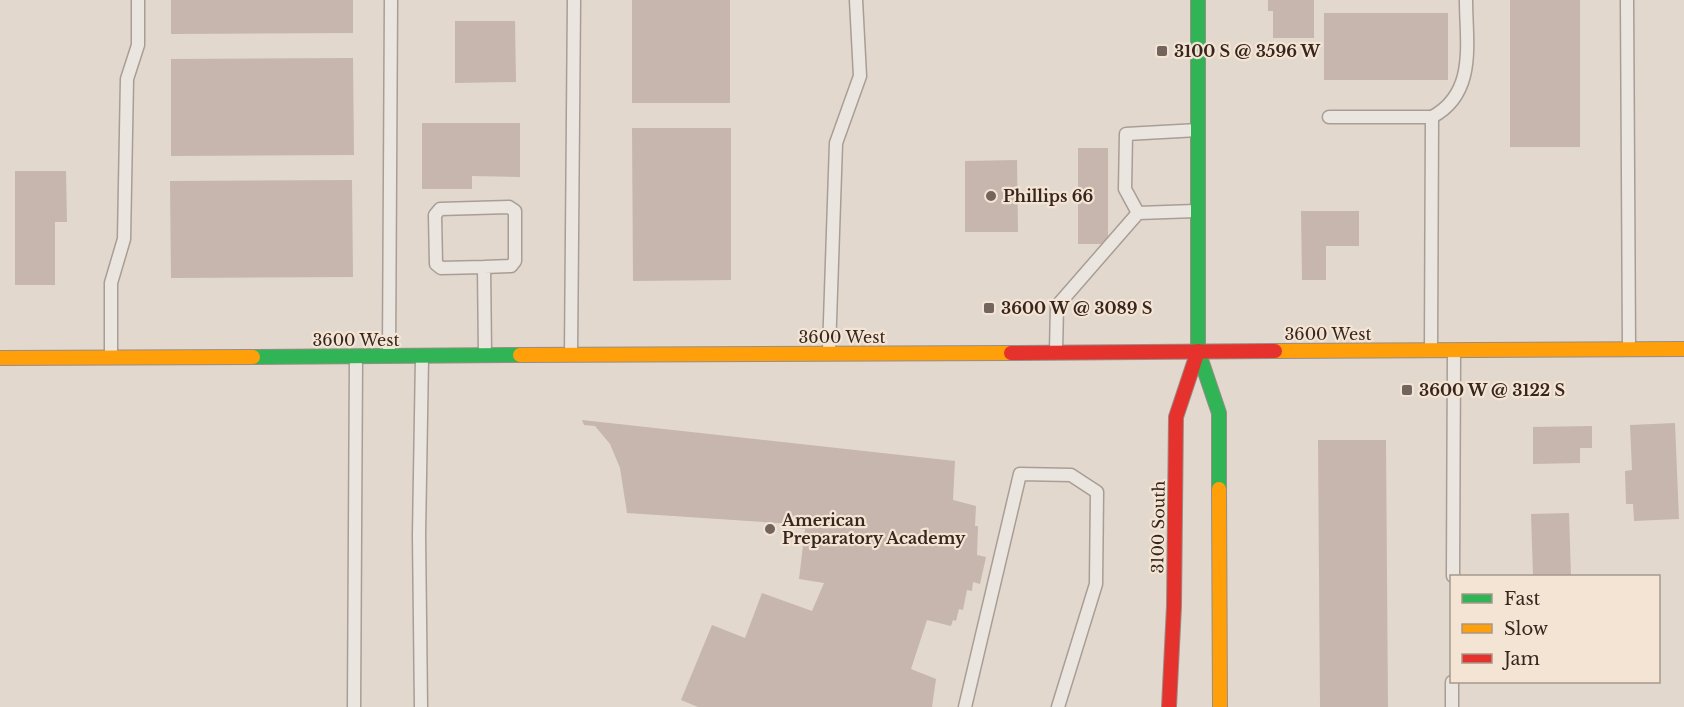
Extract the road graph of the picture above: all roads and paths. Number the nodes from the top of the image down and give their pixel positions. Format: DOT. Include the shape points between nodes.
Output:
graph roads {
  1 [pos="138,0"];
  2 [pos="391,0"];
  3 [pos="574,0"];
  4 [pos="856,0"];
  5 [pos="1198,0"];
  6 [pos="1466,0"];
  7 [pos="1627,0"];
  8 [pos="1329,117"];
  9 [pos="1432,117"];
  10 [pos="1198,130"];
  11 [pos="1198,211"];
  12 [pos="1138,213"];
  13 [pos="484,267"];
  14 [pos="1629,349"];
  15 [pos="1684,349"];
  16 [pos="1431,350"];
  17 [pos="1454,350"];
  18 [pos="1198,351"];
  19 [pos="1056,353"];
  20 [pos="829,354"];
  21 [pos="571,355"];
  22 [pos="356,356"];
  23 [pos="389,356"];
  24 [pos="422,356"];
  25 [pos="485,356"];
  26 [pos="111,357"];
  27 [pos="0,358"];
  28 [pos="1452,575"];
  29 [pos="1452,683"];
  30 [pos="354,707"];
  31 [pos="421,707"];
  32 [pos="965,707"];
  33 [pos="1058,707"];
  34 [pos="1169,707"];
  35 [pos="1220,707"];
  36 [pos="1452,707"];
  1 -- 26 [label="lane" via="138,45 127,79 124,238 111,283"];
  2 -- 23 [label="lane"];
  3 -- 21 [label="lane"];
  4 -- 20 [label="lane" via="860,76 836,142"];
  5 -- 10 [label="street, 3100 South"];
  6 -- 9 [label="lane" via="1464,80 1447,109"];
  7 -- 14 [label="lane"];
  8 -- 9 [label="lane"];
  9 -- 16 [label="lane"];
  10 -- 11 [label="street, 3100 South"];
  10 -- 12 [label="lane" via="1126,134 1125,189"];
  11 -- 12 [label="lane"];
  11 -- 18 [label="street, 3100 South"];
  12 -- 19 [label="lane" via="1057,306"];
  13 -- 13 [label="lane" via="441,268 436,264 435,214 440,209 509,207 515,211 515,261 511,266"];
  13 -- 25 [label="lane"];
  14 -- 15 [label="street, 3600 West"];
  14 -- 17 [label="street, 3600 West"];
  16 -- 17 [label="street, 3600 West"];
  16 -- 18 [label="street, 3600 West"];
  17 -- 28 [label="lane"];
  18 -- 19 [label="street, 3600 West"];
  18 -- 34 [label="street, 3100 South" via="1176,417"];
  18 -- 35 [label="street, 3100 South" via="1219,413"];
  19 -- 20 [label="street, 3600 West"];
  20 -- 21 [label="street, 3600 West"];
  21 -- 25 [label="street, 3600 West"];
  22 -- 23 [label="street, 3600 West"];
  22 -- 26 [label="street, 3600 West"];
  22 -- 30 [label="lane"];
  23 -- 24 [label="street, 3600 West"];
  24 -- 25 [label="street, 3600 West"];
  24 -- 31 [label="lane"];
  26 -- 27 [label="street, 3600 West"];
  29 -- 36 [label="lane"];
  32 -- 33 [label="lane" via="1020,474 1071,475 1097,492 1096,584"];
}
